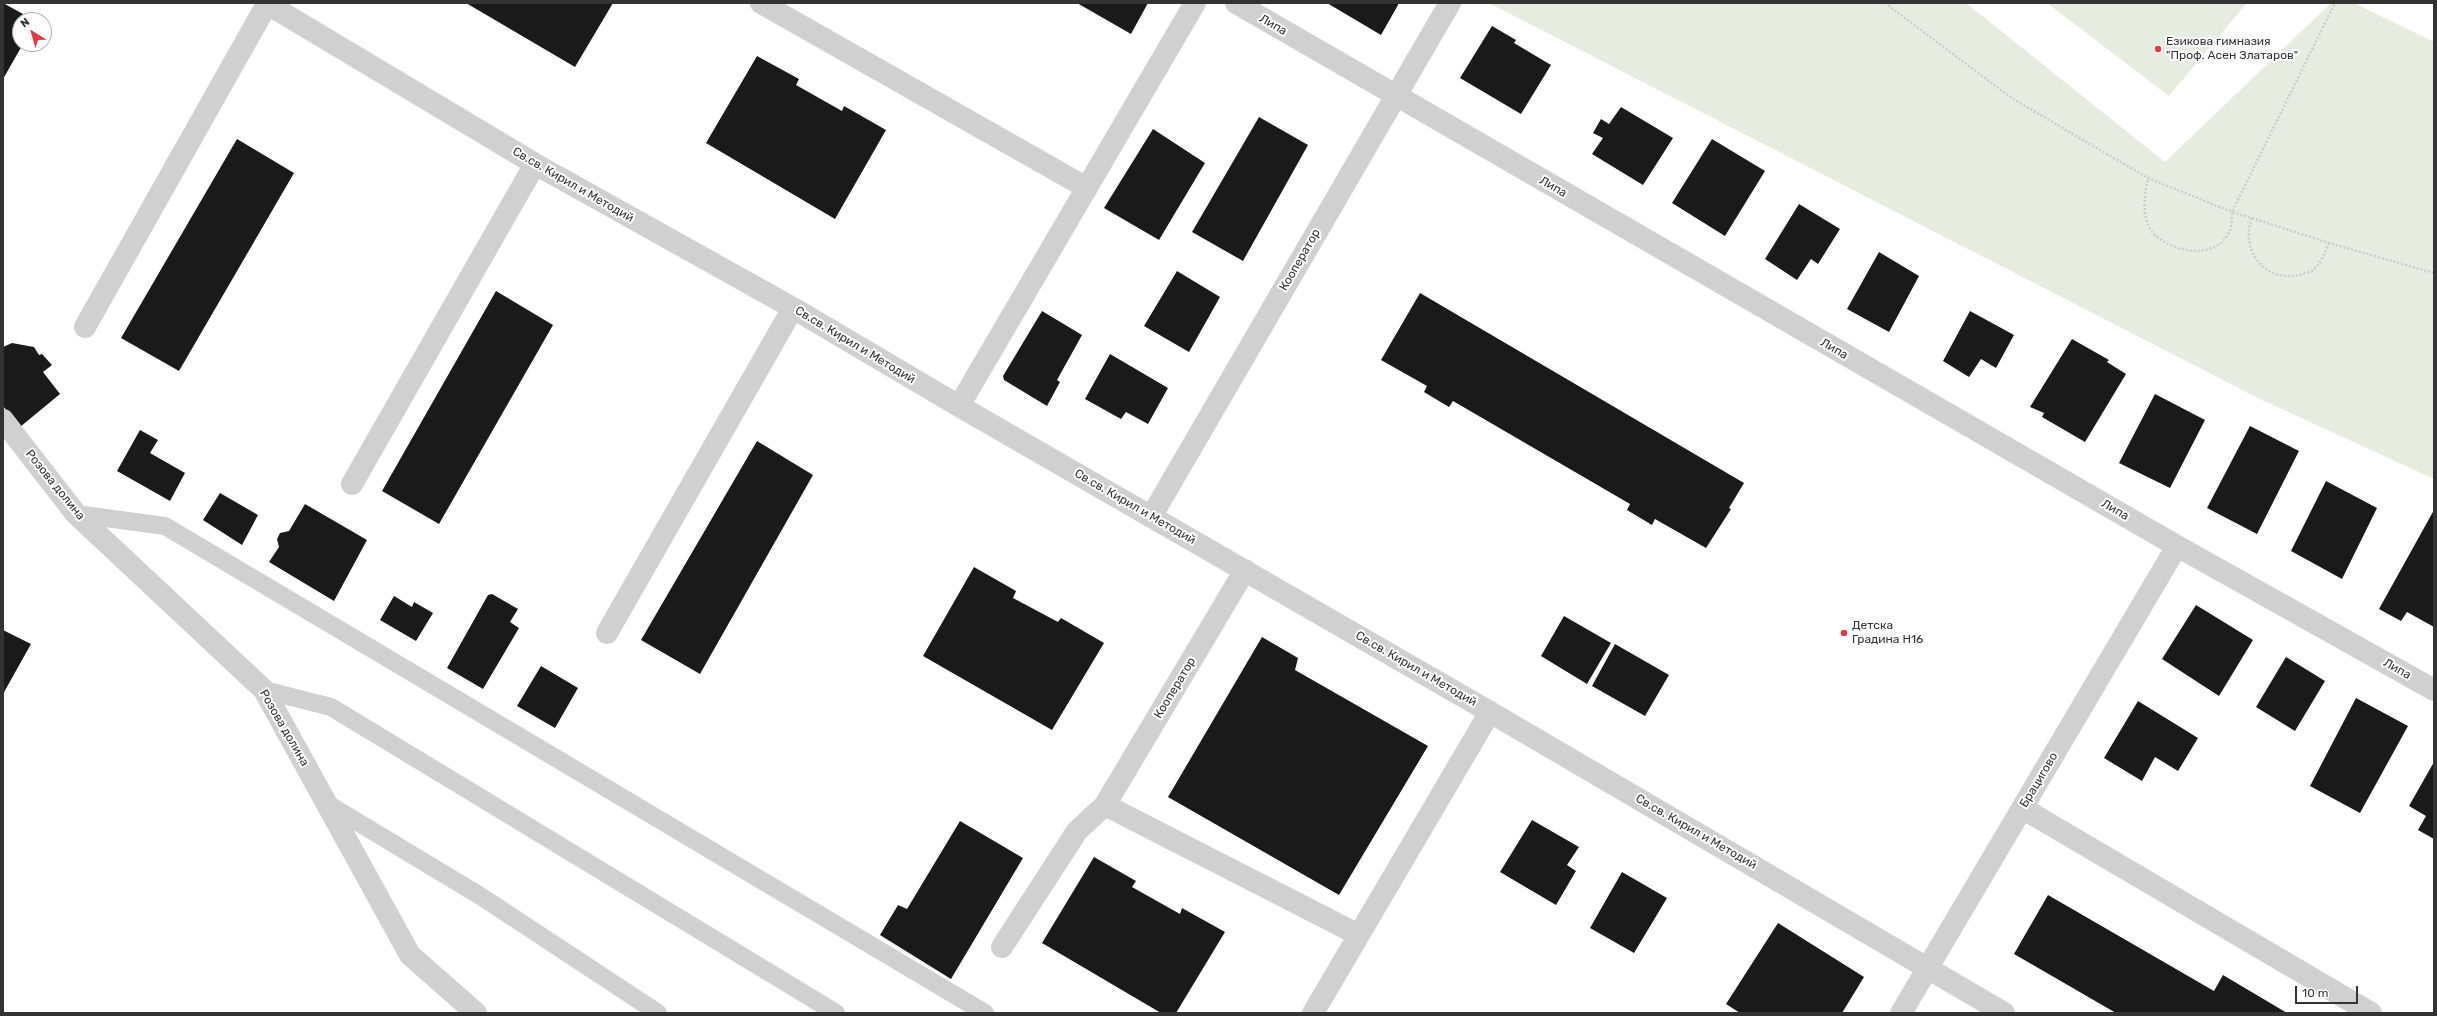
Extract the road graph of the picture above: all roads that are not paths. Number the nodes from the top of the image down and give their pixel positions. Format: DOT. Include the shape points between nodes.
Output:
graph roads {
  1 [pos="266,3"];
  2 [pos="762,3"];
  3 [pos="1195,3"];
  4 [pos="1236,3"];
  5 [pos="1450,3"];
  6 [pos="1395,96"];
  7 [pos="535,164"];
  8 [pos="1087,188"];
  9 [pos="793,308"];
  10 [pos="85,328"];
  11 [pos="959,406"];
  12 [pos="3,420"];
  13 [pos="352,484"];
  14 [pos="76,514"];
  15 [pos="1151,517"];
  16 [pos="2178,546"];
  17 [pos="1245,570"];
  18 [pos="607,633"];
  19 [pos="264,690"];
  20 [pos="2434,690"];
  21 [pos="1490,712"];
  22 [pos="326,803"];
  23 [pos="1105,805"];
  24 [pos="2022,808"];
  25 [pos="1359,935"];
  26 [pos="1002,947"];
  27 [pos="1928,967"];
  28 [pos="476,1013"];
  29 [pos="658,1013"];
  30 [pos="836,1013"];
  31 [pos="986,1013"];
  32 [pos="1313,1013"];
  33 [pos="1901,1013"];
  34 [pos="2004,1013"];
  35 [pos="2372,1013"];
  1 -- 7 [label="street, Св.св. Кирил и Методий"];
  1 -- 10 [label="street"];
  2 -- 8 [label="street"];
  3 -- 8 [label="street"];
  4 -- 6 [label="street, Липа"];
  5 -- 6 [label="street, Кооператор"];
  6 -- 15 [label="street, Кооператор"];
  6 -- 16 [label="street, Липа"];
  7 -- 9 [label="street, Св.св. Кирил и Методий"];
  7 -- 13 [label="street"];
  8 -- 11 [label="street"];
  9 -- 11 [label="street, Св.св. Кирил и Методий"];
  9 -- 18 [label="street"];
  11 -- 15 [label="street, Св.св. Кирил и Методий"];
  12 -- 14 [label="street, Розова долина"];
  14 -- 19 [label="street, Розова долина"];
  14 -- 31 [label="lane" via="165,526"];
  15 -- 17 [label="street, Св.св. Кирил и Методий"];
  16 -- 20 [label="street, Липа"];
  16 -- 24 [label="street, Брацигово"];
  17 -- 21 [label="street, Св.св. Кирил и Методий"];
  17 -- 23 [label="street, Кооператор"];
  19 -- 22 [label="street, Розова долина"];
  19 -- 30 [label="lane" via="331,707"];
  21 -- 25 [label="street"];
  21 -- 27 [label="street, Св.св. Кирил и Методий"];
  22 -- 28 [label="street, Розова долина" via="410,955"];
  22 -- 29 [label="lane" via="482,897"];
  23 -- 25 [label="street"];
  23 -- 26 [label="street, Кооператор" via="1077,831"];
  24 -- 27 [label="street, Брацигово"];
  24 -- 35 [label="street"];
  25 -- 32 [label="street"];
  27 -- 33 [label="street, Брацигово"];
  27 -- 34 [label="street, Св.св. Кирил и Методий"];
}
